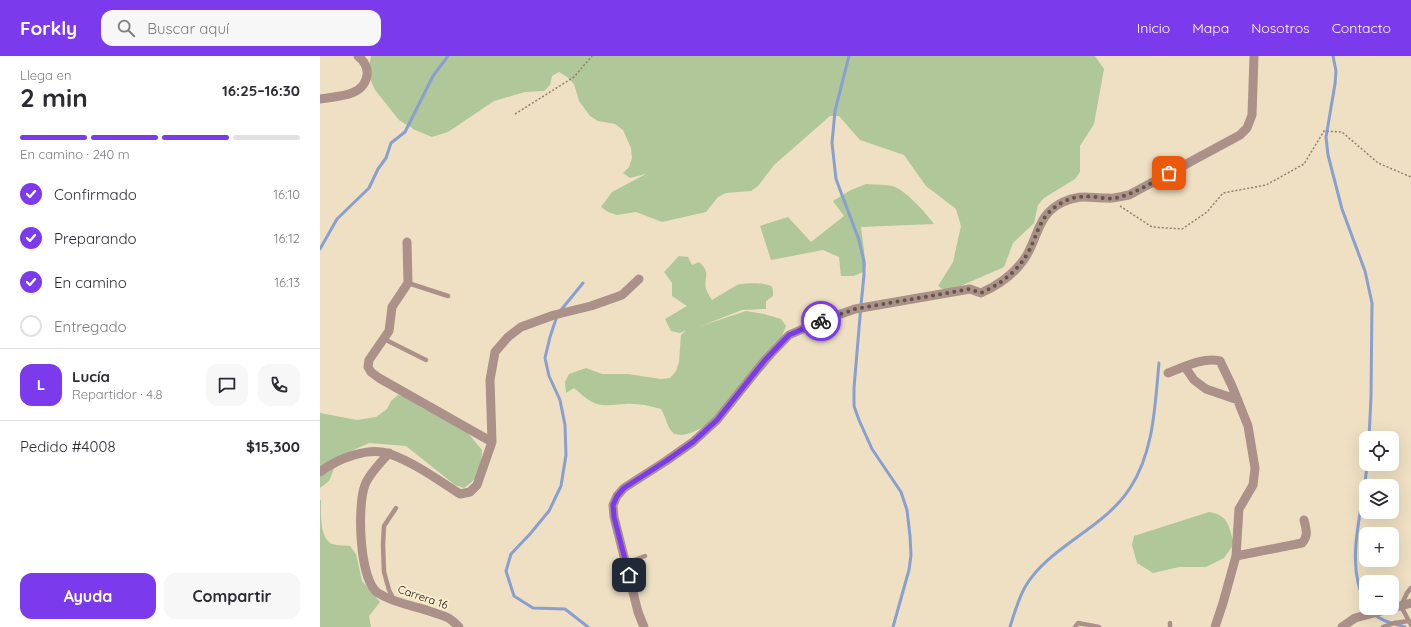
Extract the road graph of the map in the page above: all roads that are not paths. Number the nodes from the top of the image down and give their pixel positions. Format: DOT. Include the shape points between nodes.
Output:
graph roads {
  1 [pos="358,56"];
  2 [pos="1254,56"];
  3 [pos="320,99"];
  4 [pos="407,242"];
  5 [pos="639,279"];
  6 [pos="408,283"];
  7 [pos="448,296"];
  8 [pos="384,339"];
  9 [pos="426,360"];
  10 [pos="1185,367"];
  11 [pos="1168,373"];
  12 [pos="1238,400"];
  13 [pos="492,442"];
  14 [pos="389,453"];
  15 [pos="320,472"];
  16 [pos="396,508"];
  17 [pos="1304,520"];
  18 [pos="645,556"];
  19 [pos="1236,556"];
  20 [pos="626,563"];
  21 [pos="1411,588"];
  22 [pos="394,600"];
  23 [pos="1411,603"];
  24 [pos="1400,606"];
  25 [pos="1410,623"];
  26 [pos="459,627"];
  27 [pos="644,627"];
  28 [pos="1075,627"];
  29 [pos="1099,627"];
  30 [pos="1215,627"];
  31 [pos="1342,627"];
  32 [pos="1383,627"];
  1 -- 3 [label="street" via="364,62 368,74 364,86 358,91"];
  2 -- 20 [label="street" via="1252,115 1247,128 1240,135 1129,194 1108,198 1073,197 1054,207 1043,218 1028,252 1014,272 993,287 981,293 970,289 855,309 789,335 765,360 717,420 693,442 624,488 617,496 613,505 614,517"];
  4 -- 6 [label="street"];
  5 -- 13 [label="street" via="622,295 554,315 521,328 508,337 495,352 491,373"];
  6 -- 7 [label="lane"];
  6 -- 8 [label="street" via="392,307"];
  8 -- 9 [label="lane"];
  8 -- 13 [label="street" via="369,360 368,367 371,372"];
  10 -- 11 [label="street"];
  10 -- 12 [label="street" via="1194,380 1206,389"];
  10 -- 12 [label="street" via="1212,359 1220,361"];
  12 -- 19 [label="street" via="1248,426 1255,468 1253,485 1239,509"];
  13 -- 14 [label="street" via="477,485 470,492 460,494"];
  14 -- 15 [label="street" via="376,452 351,456"];
  14 -- 22 [label="street, Carrera 16" via="366,483 360,505 362,553 368,578 372,588"];
  16 -- 22 [label="lane" via="384,526 383,540 384,572"];
  17 -- 19 [label="street" via="1307,532 1302,542"];
  18 -- 20 [label="lane"];
  19 -- 30 [label="street"];
  20 -- 27 [label="street"];
  21 -- 24 [label="lane"];
  22 -- 26 [label="street, Carrera 16" via="449,618"];
  23 -- 24 [label="street"];
  24 -- 25 [label="lane"];
  24 -- 31 [label="street" via="1355,618"];
  25 -- 32 [label="lane" via="1394,623"];
  28 -- 29 [label="lane" via="1078,623"];
}
